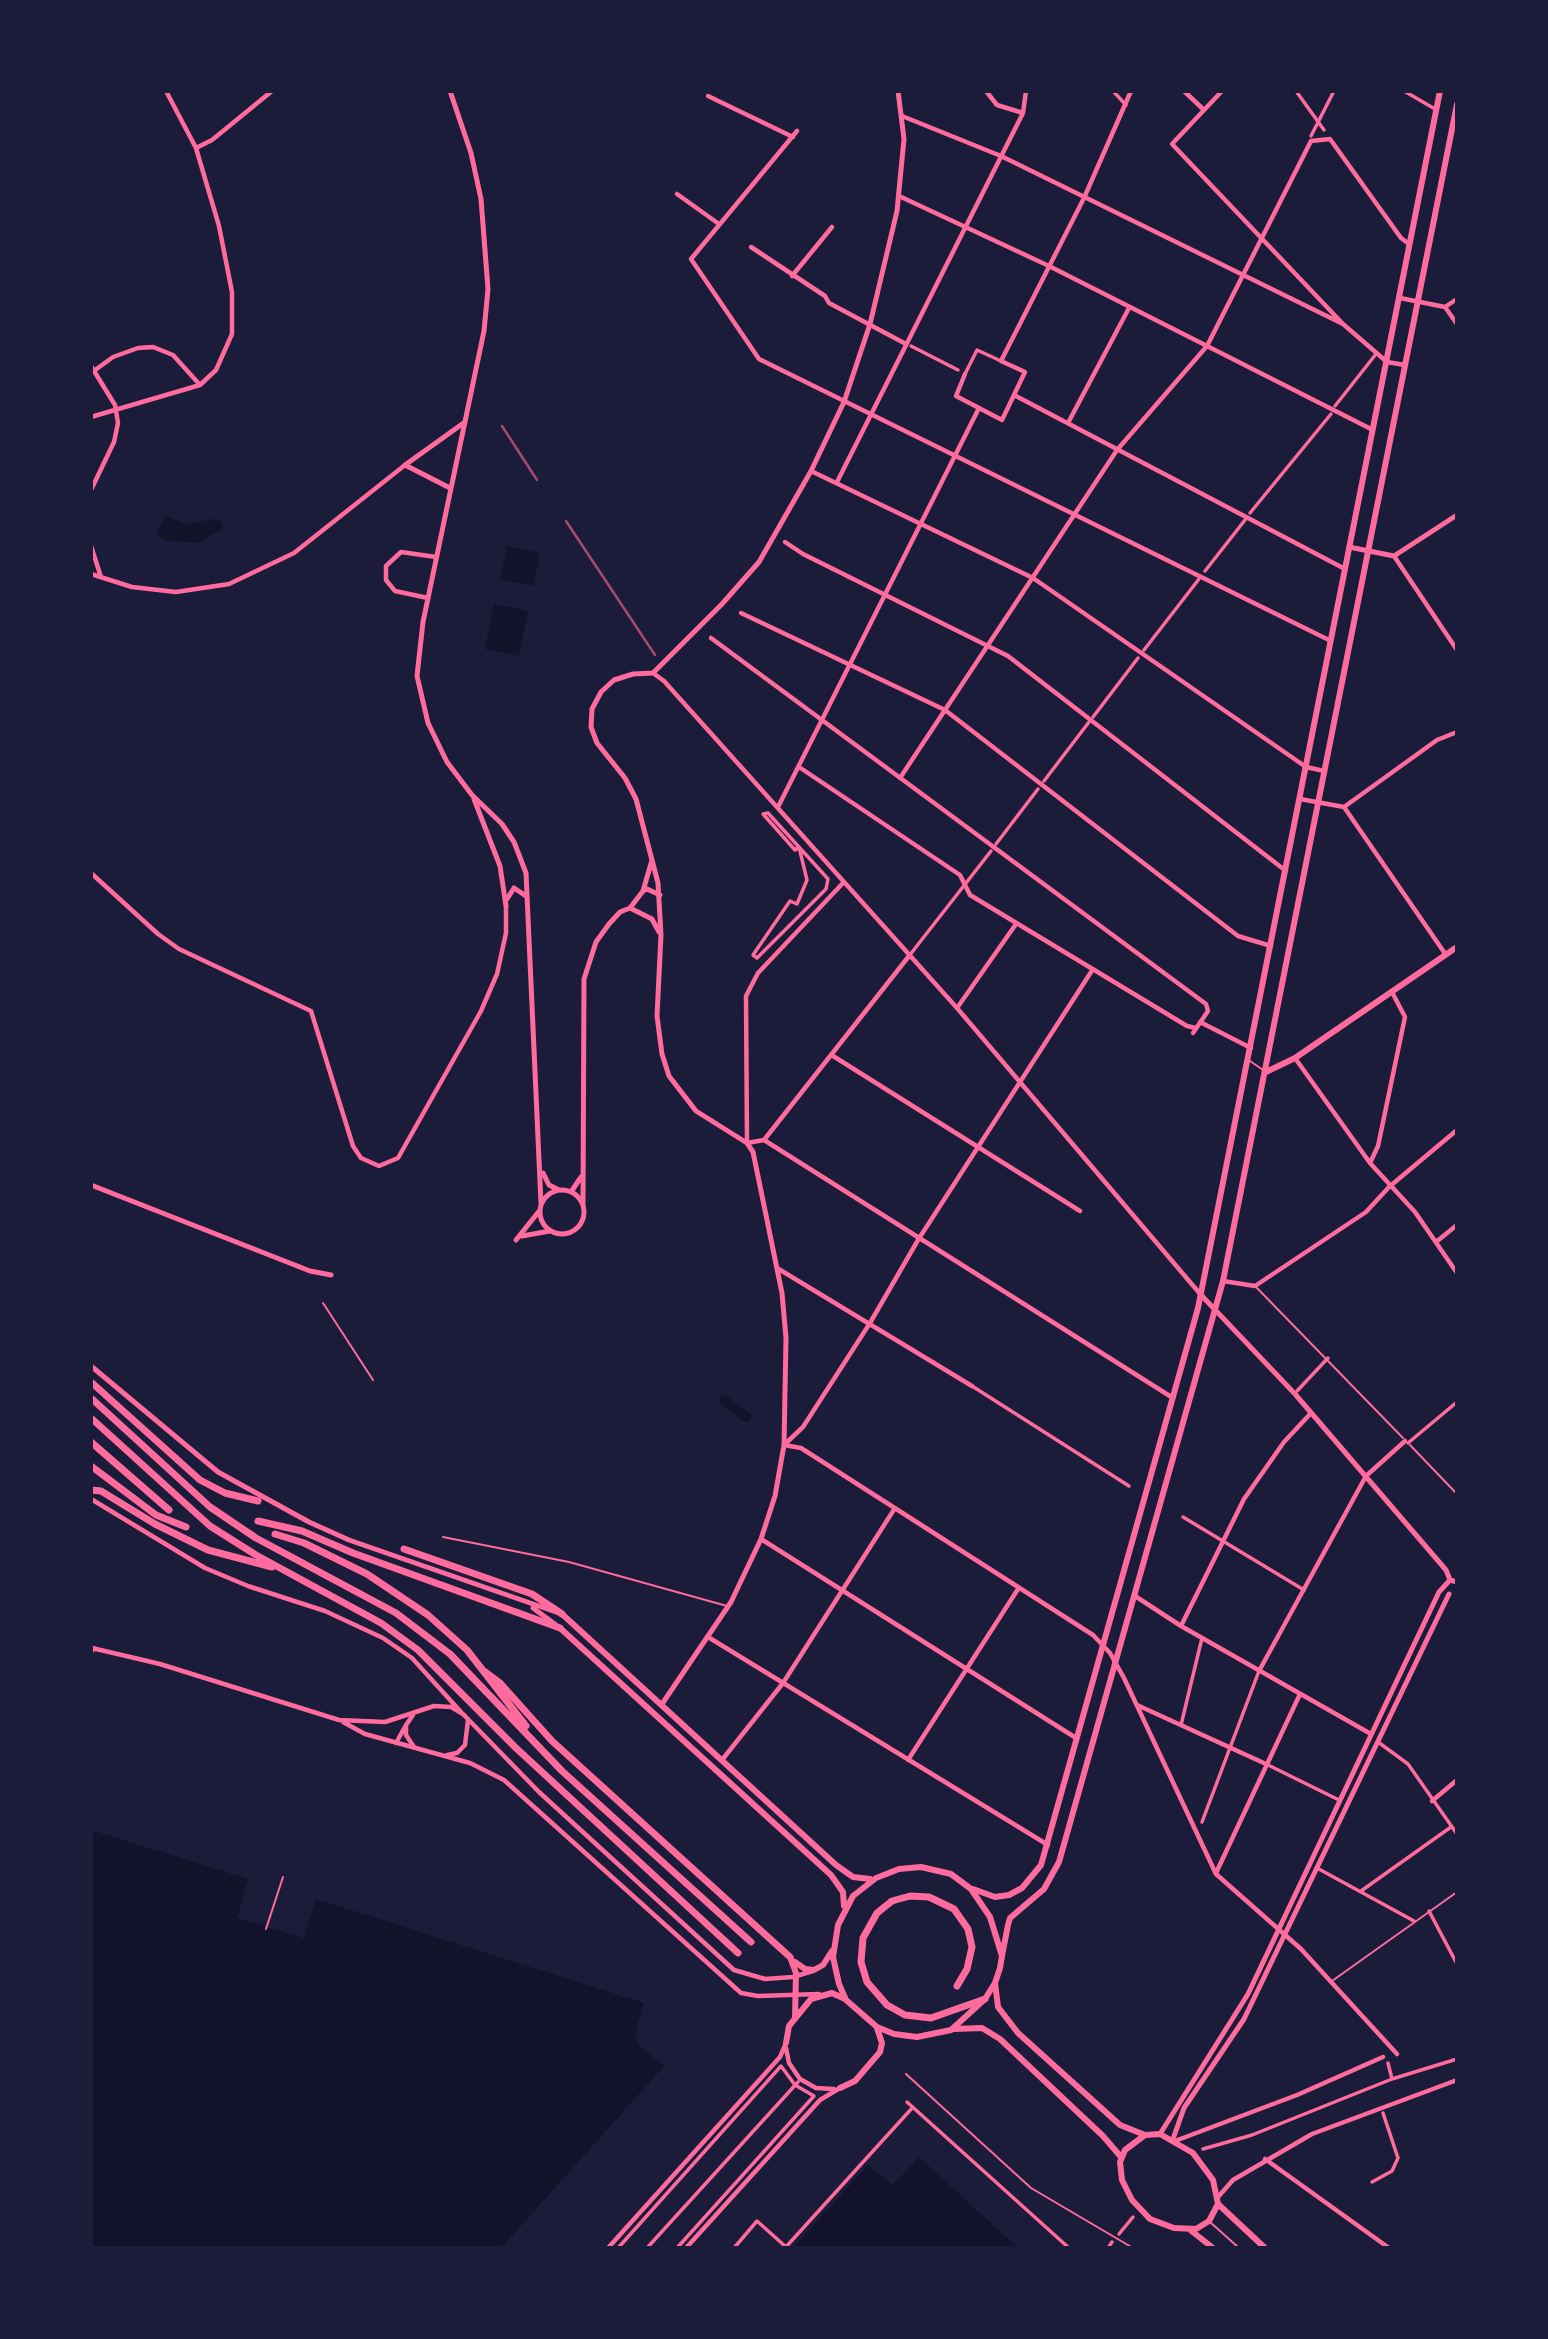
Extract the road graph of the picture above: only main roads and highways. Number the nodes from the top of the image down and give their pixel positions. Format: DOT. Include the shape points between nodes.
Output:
graph roads {
  1 [pos="1440,91"];
  2 [pos="1457,104"];
  3 [pos="1457,947"];
  4 [pos="1266,1072"];
  5 [pos="91,1382"];
  6 [pos="91,1398"];
  7 [pos="91,1418"];
  8 [pos="91,1442"];
  9 [pos="91,1466"];
  10 [pos="91,1490"];
  11 [pos="258,1501"];
  12 [pos="169,1510"];
  13 [pos="258,1521"];
  14 [pos="186,1527"];
  15 [pos="275,1534"];
  16 [pos="404,1549"];
  17 [pos="281,1569"];
  18 [pos="562,1614"];
  19 [pos="560,1628"];
  20 [pos="484,1671"];
  21 [pos="662,1704"];
  22 [pos="653,1712"];
  23 [pos="552,1759"];
  24 [pos="876,1878"];
  25 [pos="971,1889"];
  26 [pos="842,1915"];
  27 [pos="751,1942"];
  28 [pos="834,1946"];
  29 [pos="738,1953"];
  30 [pos="1002,1956"];
  31 [pos="790,1957"];
  32 [pos="995,1983"];
  33 [pos="957,1986"];
  34 [pos="985,1999"];
  35 [pos="846,2000"];
  36 [pos="793,2021"];
  37 [pos="877,2027"];
  38 [pos="951,2029"];
  39 [pos="786,2043"];
  40 [pos="839,2088"];
  41 [pos="1145,2135"];
  42 [pos="1121,2157"];
  43 [pos="1218,2201"];
  44 [pos="1189,2229"];
  45 [pos="1213,2248"];
  46 [pos="1265,2248"];
  1 -- 25 [label="main road" via="1202,1296 1038,1872 1019,1890 995,1897"];
  2 -- 4 [label="main road"];
  3 -- 4 [label="main road" via="1295,1058"];
  4 -- 30 [label="main road" via="1216,1309 1059,1862 1044,1889 1010,1918"];
  5 -- 11 [label="highway" via="200,1480 225,1493"];
  6 -- 23 [label="highway" via="210,1507 256,1538 396,1613 450,1654"];
  7 -- 17 [label="highway" via="210,1526"];
  8 -- 12 [label="highway"];
  9 -- 14 [label="highway" via="156,1515"];
  10 -- 17 [label="highway" via="101,1491 208,1550"];
  13 -- 19 [label="highway" via="302,1531"];
  15 -- 20 [label="highway" via="323,1551 393,1591 450,1633"];
  16 -- 18 [label="highway" via="532,1594"];
  17 -- 29 [label="highway" via="381,1623 418,1650 516,1748"];
  18 -- 21 [label="main road"];
  19 -- 22 [label="main road"];
  20 -- 23 [label="highway"];
  20 -- 31 [label="highway" via="552,1741"];
  21 -- 22 [label="main road"];
  21 -- 24 [label="main road" via="841,1870 859,1879"];
  22 -- 26 [label="main road" via="836,1881 844,1898"];
  23 -- 27 [label="highway"];
  24 -- 25 [label="main road" via="922,1867 951,1874"];
  24 -- 26 [label="main road" via="853,1896"];
  25 -- 30 [label="main road" via="990,1917"];
  26 -- 28 [label="main road"];
  28 -- 31 [label="main road" via="814,1970 801,1967"];
  28 -- 35 [label="main road" via="836,1976"];
  30 -- 32 [label="main road"];
  31 -- 36 [label="main road" via="797,1994"];
  32 -- 34 [label="main road"];
  32 -- 41 [label="main road" via="998,2007 1018,2033 1120,2125"];
  33 -- 34 [label="highway" via="972,1953 970,1935 946,1903 910,1896 892,1901 871,1921 862,1946 863,1973 878,1997 896,2011 940,2017"];
  34 -- 38 [label="main road"];
  35 -- 36 [label="main road" via="832,1993 820,1994"];
  35 -- 37 [label="main road"];
  36 -- 39 [label="main road"];
  37 -- 38 [label="main road" via="917,2037"];
  37 -- 40 [label="main road" via="880,2052 855,2081"];
  38 -- 42 [label="main road" via="982,2028 1000,2039"];
  41 -- 42 [label="main road"];
  41 -- 43 [label="main road" via="1160,2134 1174,2140 1204,2164"];
  42 -- 44 [label="main road" via="1126,2190 1139,2210 1161,2224"];
  43 -- 44 [label="main road" via="1209,2221"];
  43 -- 46 [label="main road"];
  44 -- 45 [label="main road"];
}
